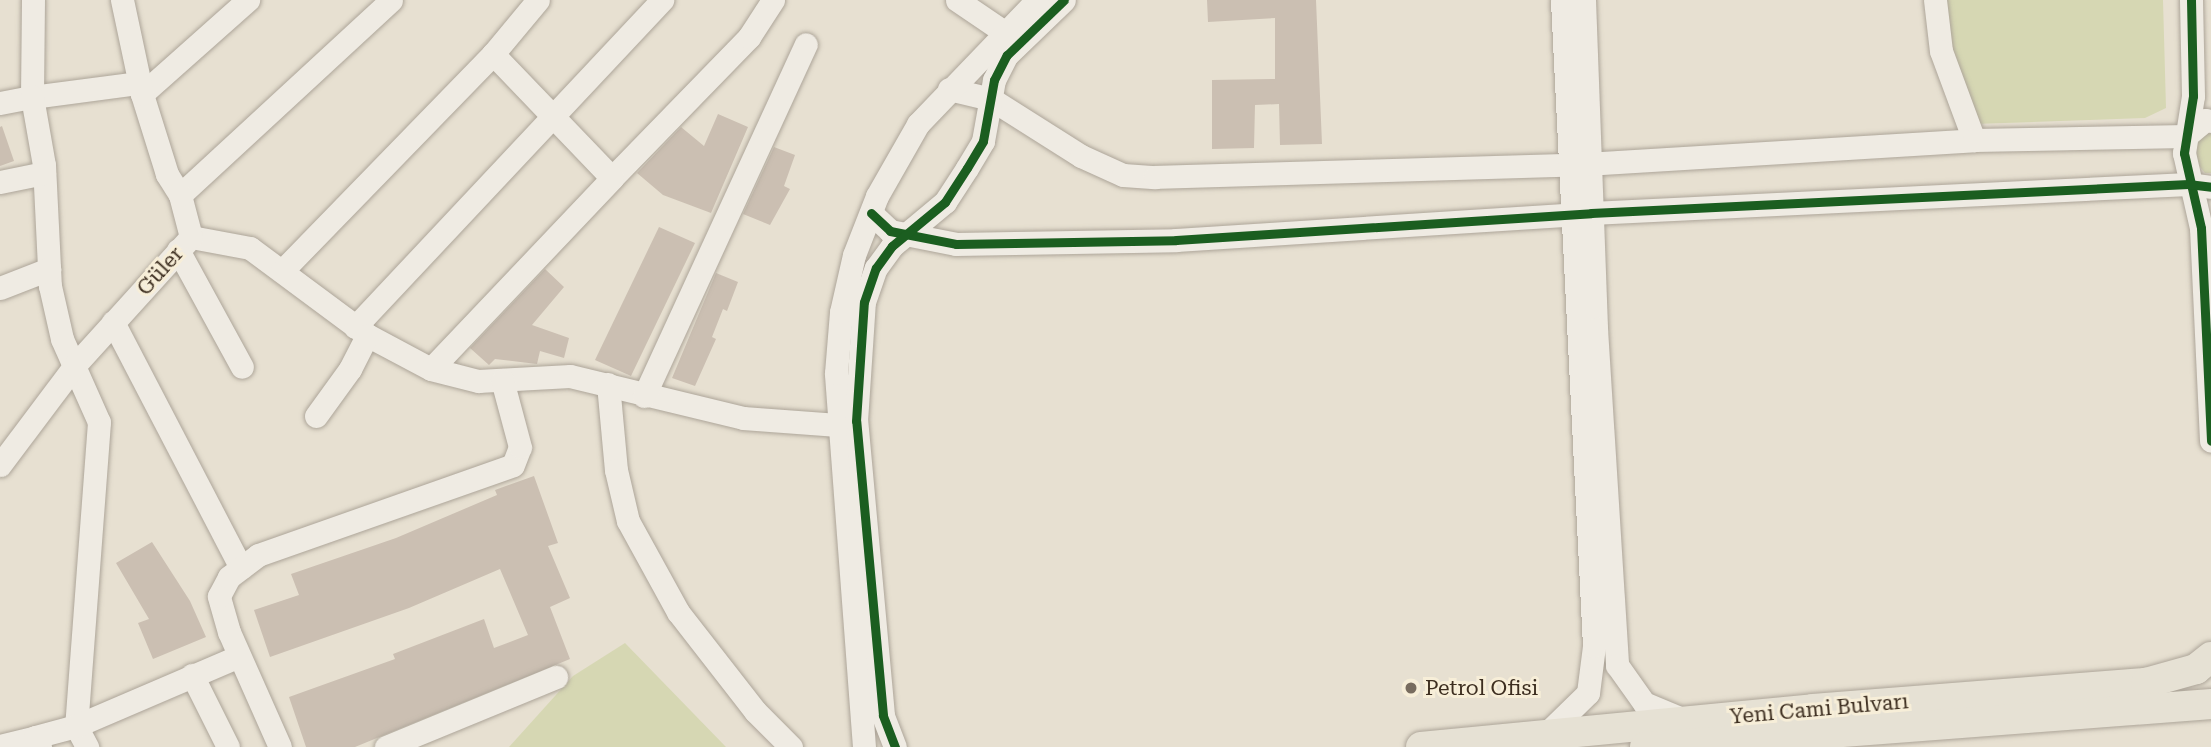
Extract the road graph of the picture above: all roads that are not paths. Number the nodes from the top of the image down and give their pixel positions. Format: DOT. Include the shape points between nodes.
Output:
graph roads {
  1 [pos="33,0"];
  2 [pos="122,0"];
  3 [pos="248,0"];
  4 [pos="391,0"];
  5 [pos="538,0"];
  6 [pos="662,0"];
  7 [pos="773,0"];
  8 [pos="957,0"];
  9 [pos="1037,0"];
  10 [pos="1064,0"];
  11 [pos="1562,0"];
  12 [pos="1584,0"];
  13 [pos="1935,0"];
  14 [pos="2191,0"];
  15 [pos="1004,32"];
  16 [pos="806,44"];
  17 [pos="493,54"];
  18 [pos="140,89"];
  19 [pos="948,89"];
  20 [pos="32,97"];
  21 [pos="991,99"];
  22 [pos="0,103"];
  23 [pos="552,115"];
  24 [pos="2211,121"];
  25 [pos="2186,136"];
  26 [pos="1974,140"];
  27 [pos="1579,163"];
  28 [pos="44,173"];
  29 [pos="612,178"];
  30 [pos="0,182"];
  31 [pos="2200,186"];
  32 [pos="180,195"];
  33 [pos="871,213"];
  34 [pos="1581,215"];
  35 [pos="906,236"];
  36 [pos="184,244"];
  37 [pos="49,269"];
  38 [pos="282,271"];
  39 [pos="0,288"];
  40 [pos="113,322"];
  41 [pos="361,331"];
  42 [pos="75,365"];
  43 [pos="242,367"];
  44 [pos="431,369"];
  45 [pos="2209,371"];
  46 [pos="502,380"];
  47 [pos="608,384"];
  48 [pos="644,396"];
  49 [pos="2210,408"];
  50 [pos="316,416"];
  51 [pos="838,425"];
  52 [pos="2211,441"];
  53 [pos="0,465"];
  54 [pos="241,568"];
  55 [pos="2210,655"];
  56 [pos="239,656"];
  57 [pos="192,675"];
  58 [pos="555,677"];
  59 [pos="2211,693"];
  60 [pos="2211,704"];
  61 [pos="1685,720"];
  62 [pos="1547,733"];
  63 [pos="81,737"];
  64 [pos="37,742"];
  65 [pos="1741,743"];
  66 [pos="0,746"];
  67 [pos="228,747"];
  68 [pos="279,747"];
  69 [pos="386,747"];
  70 [pos="791,747"];
  71 [pos="864,747"];
  72 [pos="895,747"];
  73 [pos="1421,747"];
  74 [pos="1645,747"];
  1 -- 20 [label="street"];
  2 -- 18 [label="street, Güler"];
  3 -- 18 [label="street"];
  4 -- 32 [label="street"];
  5 -- 17 [label="street"];
  6 -- 23 [label="street"];
  7 -- 29 [label="street" via="749,37"];
  8 -- 15 [label="street"];
  9 -- 15 [label="street"];
  10 -- 21 [label="street" via="1007,55 994,80"];
  11 -- 27 [label="street"];
  12 -- 27 [label="street"];
  13 -- 26 [label="street" via="1941,51"];
  14 -- 25 [label="street" via="2193,96"];
  15 -- 19 [label="street"];
  16 -- 48 [label="street"];
  17 -- 23 [label="street"];
  17 -- 38 [label="street"];
  18 -- 20 [label="street"];
  18 -- 32 [label="street, Güler" via="167,174"];
  19 -- 21 [label="street"];
  19 -- 33 [label="street" via="918,124"];
  20 -- 22 [label="street"];
  20 -- 28 [label="street"];
  21 -- 27 [label="street" via="1123,176"];
  21 -- 35 [label="street" via="983,141 967,168 945,202"];
  23 -- 29 [label="street"];
  23 -- 41 [label="street"];
  24 -- 25 [label="street" via="2205,120"];
  25 -- 26 [label="street"];
  25 -- 31 [label="street"];
  26 -- 27 [label="street"];
  27 -- 34 [label="street"];
  28 -- 30 [label="street"];
  28 -- 37 [label="street"];
  29 -- 44 [label="street"];
  31 -- 34 [label="street"];
  31 -- 45 [label="street"];
  32 -- 36 [label="street, Güler"];
  33 -- 35 [label="street" via="890,231"];
  33 -- 51 [label="street" via="854,256 841,312"];
  34 -- 35 [label="street" via="1176,240 956,244"];
  34 -- 61 [label="street" via="1617,665 1644,703"];
  34 -- 62 [label="street" via="1593,674 1579,705"];
  35 -- 72 [label="street" via="876,268 864,302 856,421 884,715"];
  36 -- 38 [label="street" via="250,248"];
  36 -- 40 [label="street, Güler"];
  36 -- 43 [label="street"];
  37 -- 39 [label="street"];
  37 -- 42 [label="street" via="62,339"];
  38 -- 41 [label="street"];
  40 -- 42 [label="street, Güler"];
  40 -- 54 [label="street"];
  41 -- 44 [label="street"];
  41 -- 50 [label="street" via="350,369"];
  42 -- 53 [label="street, Güler"];
  42 -- 63 [label="street" via="99,422"];
  44 -- 46 [label="street" via="478,381"];
  45 -- 49 [label="street"];
  46 -- 47 [label="street" via="570,376"];
  46 -- 54 [label="street" via="520,447 513,466 258,555"];
  47 -- 48 [label="street"];
  47 -- 70 [label="street" via="615,470 628,521 678,612 755,711"];
  48 -- 51 [label="street" via="743,418"];
  49 -- 52 [label="street"];
  51 -- 71 [label="street"];
  54 -- 56 [label="street" via="229,577 219,596"];
  55 -- 59 [label="main road" via="2202,684"];
  55 -- 61 [label="main road, Yeni Cami Bulvarı" via="2196,669 2146,683"];
  56 -- 57 [label="street"];
  56 -- 68 [label="street"];
  57 -- 63 [label="street"];
  57 -- 67 [label="street"];
  58 -- 69 [label="street"];
  60 -- 65 [label="main road, Yeni Cami Bulvarı"];
  61 -- 62 [label="main road, Yeni Cami Bulvarı"];
  62 -- 73 [label="main road, Yeni Cami Bulvarı"];
  63 -- 64 [label="street"];
  64 -- 66 [label="street"];
  65 -- 74 [label="main road, Yeni Cami Bulvarı"];
}
